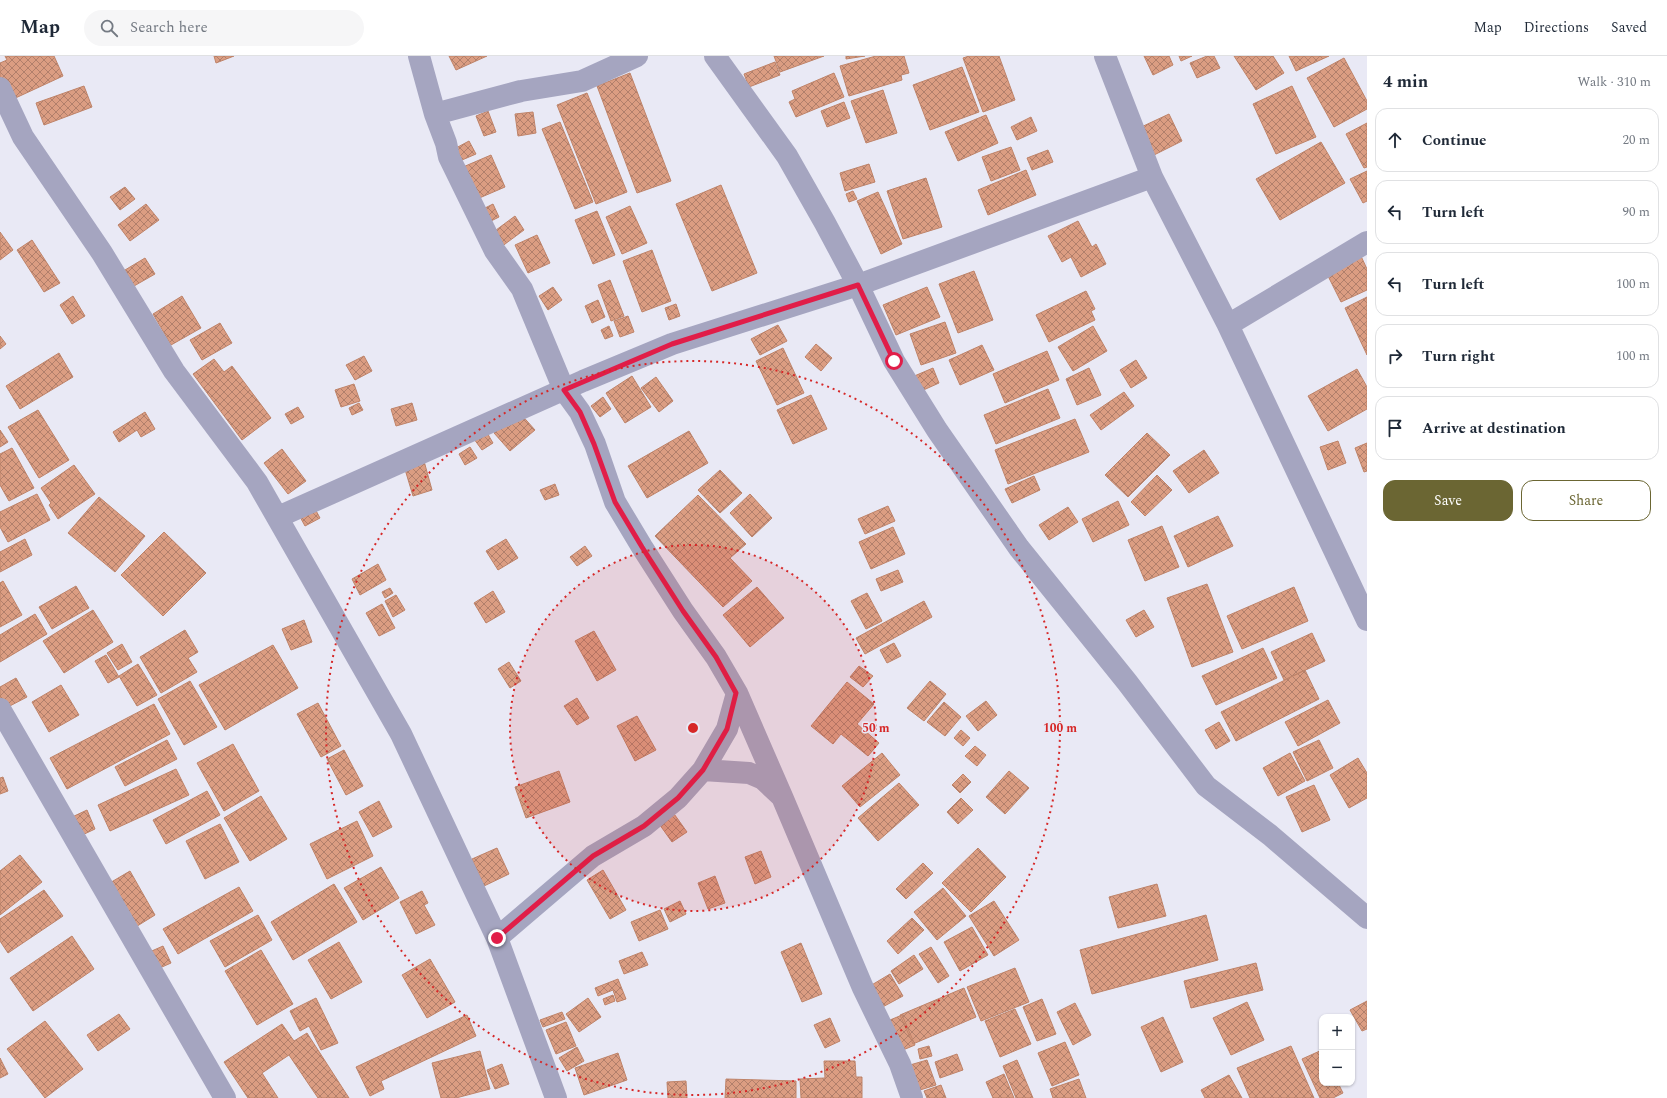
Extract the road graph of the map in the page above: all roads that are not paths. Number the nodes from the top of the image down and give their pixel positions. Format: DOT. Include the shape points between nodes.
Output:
graph roads {
  1 [pos="419,56"];
  2 [pos="637,56"];
  3 [pos="715,56"];
  4 [pos="1105,56"];
  5 [pos="0,88"];
  6 [pos="435,114"];
  7 [pos="1152,177"];
  8 [pos="1367,242"];
  9 [pos="858,285"];
  10 [pos="1228,325"];
  11 [pos="564,390"];
  12 [pos="278,517"];
  13 [pos="1367,620"];
  14 [pos="736,693"];
  15 [pos="0,709"];
  16 [pos="703,770"];
  17 [pos="783,799"];
  18 [pos="1367,918"];
  19 [pos="497,938"];
  20 [pos="225,1098"];
  21 [pos="556,1098"];
  22 [pos="912,1098"];
  1 -- 6 [label="street"];
  2 -- 6 [label="street" via="582,81 522,91"];
  3 -- 9 [label="street" via="786,156 826,223"];
  4 -- 7 [label="street"];
  5 -- 12 [label="street" via="23,137 102,253 174,371 257,482"];
  6 -- 11 [label="street" via="446,143 448,157 495,251 522,289"];
  7 -- 9 [label="street"];
  7 -- 10 [label="street"];
  8 -- 10 [label="street"];
  9 -- 11 [label="street" via="672,344"];
  9 -- 18 [label="street" via="894,361 937,430 1010,535 1206,786 1270,835"];
  10 -- 13 [label="street"];
  11 -- 12 [label="street"];
  11 -- 14 [label="street" via="580,412 615,502 683,611 716,657"];
  12 -- 19 [label="street" via="401,734"];
  14 -- 16 [label="street" via="727,729"];
  14 -- 17 [label="street"];
  15 -- 20 [label="street"];
  16 -- 17 [label="street" via="749,773 763,779"];
  16 -- 19 [label="street" via="678,798 644,826 593,856"];
  17 -- 22 [label="street" via="863,988 900,1064"];
  19 -- 21 [label="street"];
}
